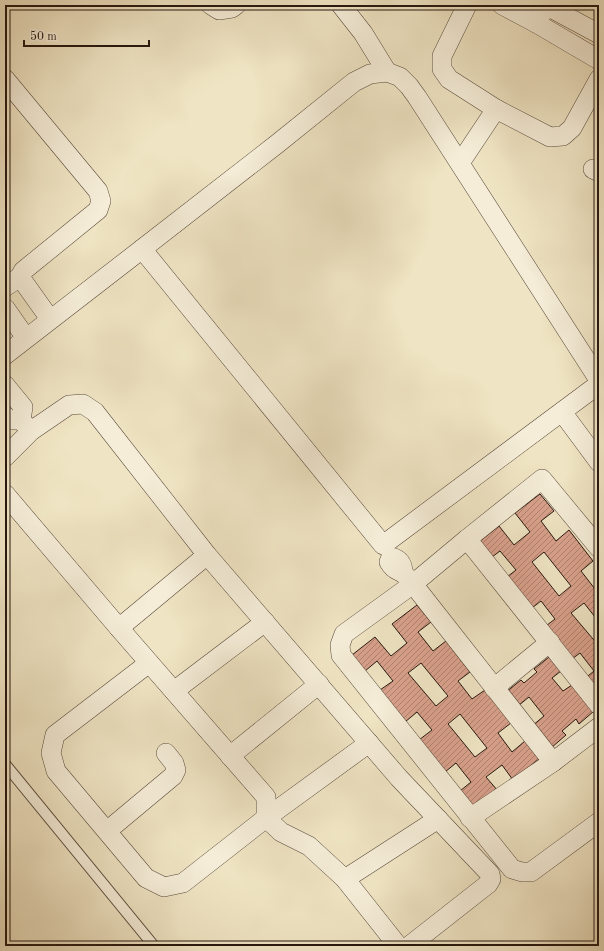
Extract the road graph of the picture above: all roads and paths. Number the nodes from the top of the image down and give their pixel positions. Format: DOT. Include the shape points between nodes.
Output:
graph roads {
  1 [pos="211,5"];
  2 [pos="236,5"];
  3 [pos="341,5"];
  4 [pos="467,5"];
  5 [pos="502,5"];
  6 [pos="547,5"];
  7 [pos="536,23"];
  8 [pos="599,34"];
  9 [pos="599,60"];
  10 [pos="387,72"];
  11 [pos="5,79"];
  12 [pos="599,79"];
  13 [pos="496,109"];
  14 [pos="460,162"];
  15 [pos="142,249"];
  16 [pos="20,277"];
  17 [pos="5,287"];
  18 [pos="5,308"];
  19 [pos="50,319"];
  20 [pos="26,338"];
  21 [pos="5,354"];
  22 [pos="599,380"];
  23 [pos="599,384"];
  24 [pos="5,385"];
  25 [pos="562,412"];
  26 [pos="19,422"];
  27 [pos="5,457"];
  28 [pos="599,462"];
  29 [pos="5,494"];
  30 [pos="467,540"];
  31 [pos="599,548"];
  32 [pos="207,555"];
  33 [pos="396,563"];
  34 [pos="265,622"];
  35 [pos="119,628"];
  36 [pos="550,642"];
  37 [pos="149,663"];
  38 [pos="319,684"];
  39 [pos="494,688"];
  40 [pos="174,691"];
  41 [pos="599,705"];
  42 [pos="599,727"];
  43 [pos="369,743"];
  44 [pos="166,753"];
  45 [pos="230,756"];
  46 [pos="553,762"];
  47 [pos="5,764"];
  48 [pos="266,818"];
  49 [pos="470,818"];
  50 [pos="438,819"];
  51 [pos="599,822"];
  52 [pos="107,831"];
  53 [pos="345,879"];
  54 [pos="154,946"];
  55 [pos="398,946"];
  56 [pos="409,946"];
  1 -- 2 [label="street" via="219,10"];
  3 -- 10 [label="street"];
  4 -- 13 [label="street" via="442,56 442,69 450,80"];
  5 -- 7 [label="street"];
  6 -- 7 [label="street"];
  6 -- 8 [label="street"];
  7 -- 9 [label="street"];
  10 -- 14 [label="street" via="400,77 410,86"];
  10 -- 15 [label="street" via="370,74 354,82"];
  11 -- 16 [label="street" via="98,191 102,201 98,210 23,271"];
  12 -- 13 [label="street" via="572,128 563,136 550,137"];
  13 -- 14 [label="street"];
  14 -- 22 [label="street"];
  15 -- 19 [label="street"];
  15 -- 33 [label="street"];
  16 -- 17 [label="street"];
  16 -- 19 [label="street"];
  18 -- 20 [label="street"];
  19 -- 20 [label="street"];
  20 -- 21 [label="street"];
  23 -- 25 [label="street"];
  24 -- 26 [label="street" via="24,407"];
  25 -- 28 [label="street"];
  25 -- 33 [label="street"];
  26 -- 27 [label="street"];
  26 -- 32 [label="street" via="69,405 83,404 95,412"];
  29 -- 35 [label="street"];
  30 -- 31 [label="street" via="542,478"];
  30 -- 33 [label="street"];
  30 -- 36 [label="street"];
  32 -- 34 [label="street"];
  32 -- 35 [label="street"];
  33 -- 39 [label="street"];
  33 -- 49 [label="street" via="344,634 340,645 341,655"];
  34 -- 38 [label="street"];
  34 -- 40 [label="street"];
  35 -- 37 [label="street"];
  36 -- 39 [label="street"];
  36 -- 41 [label="street"];
  37 -- 40 [label="street"];
  37 -- 52 [label="street" via="55,735 51,753 56,771"];
  38 -- 43 [label="street"];
  38 -- 45 [label="street"];
  39 -- 46 [label="street"];
  40 -- 45 [label="street"];
  42 -- 46 [label="street"];
  43 -- 48 [label="street"];
  43 -- 50 [label="street"];
  44 -- 52 [label="street" via="174,763 176,770 173,776"];
  45 -- 48 [label="street" via="266,797"];
  46 -- 49 [label="street"];
  47 -- 54 [label="lane"];
  48 -- 52 [label="street" via="183,883 164,887 146,878"];
  48 -- 53 [label="street" via="281,832 309,846"];
  49 -- 51 [label="street" via="512,869 522,872 531,872"];
  50 -- 53 [label="street"];
  50 -- 56 [label="street" via="490,874 491,879"];
  53 -- 55 [label="street"];
}
